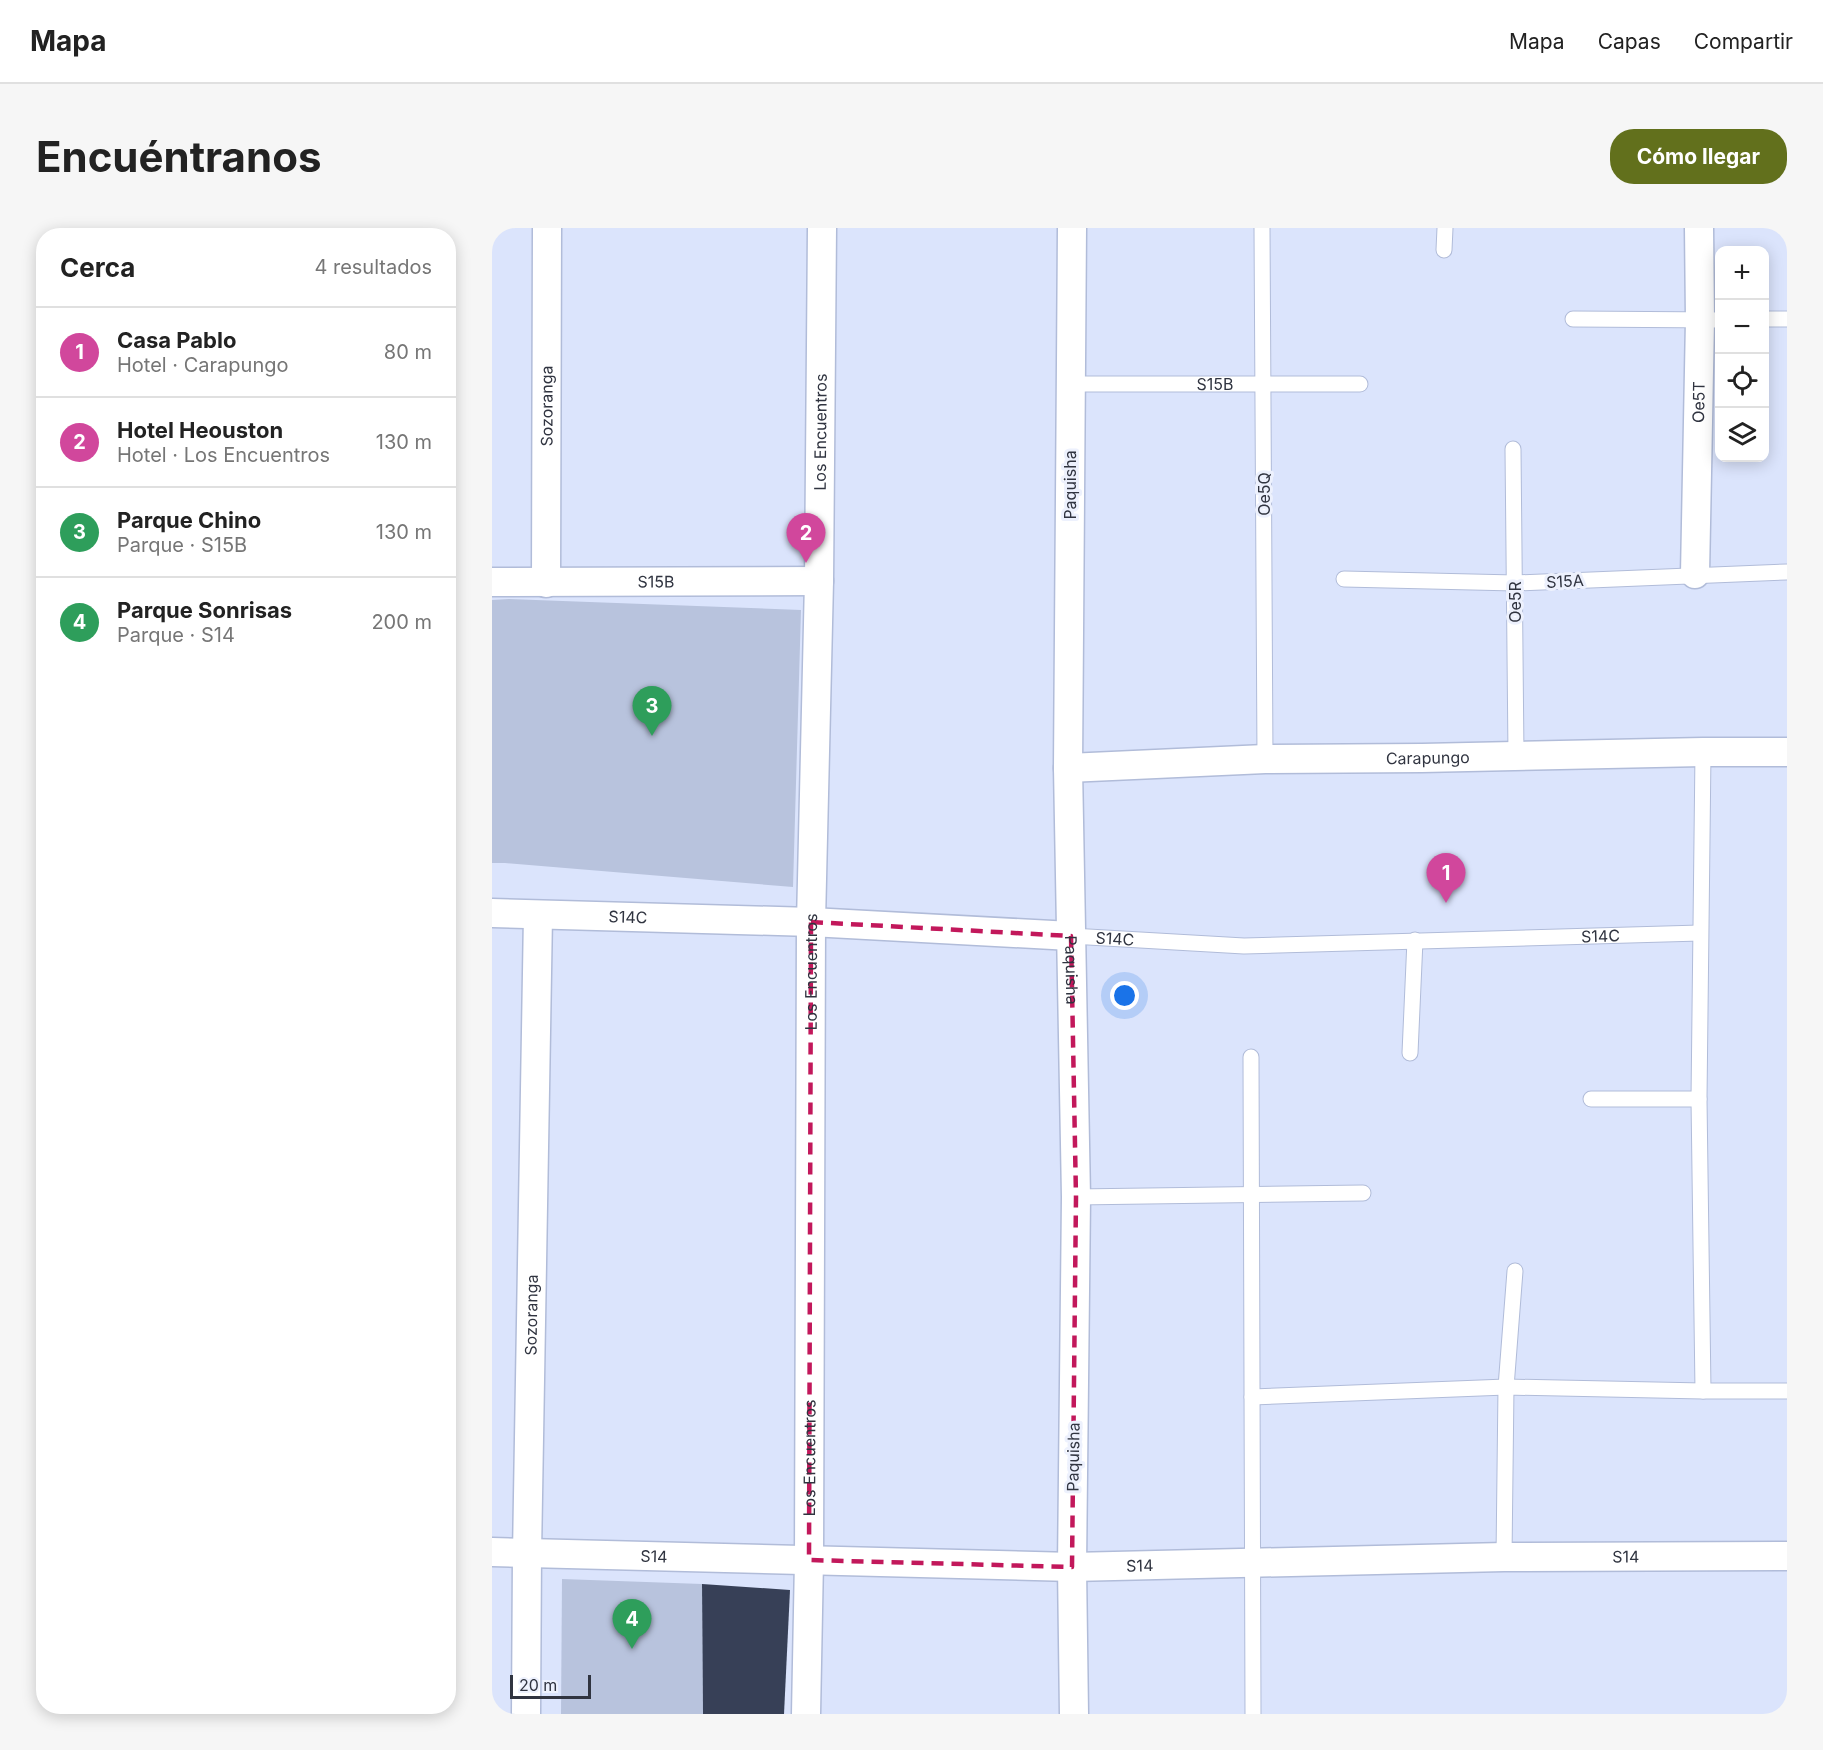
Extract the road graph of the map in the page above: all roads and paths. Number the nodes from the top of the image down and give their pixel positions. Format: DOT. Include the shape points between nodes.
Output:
graph roads {
  1 [pos="547,228"];
  2 [pos="822,228"];
  3 [pos="1072,228"];
  4 [pos="1262,228"];
  5 [pos="1445,228"];
  6 [pos="1699,228"];
  7 [pos="1444,250"];
  8 [pos="1573,319"];
  9 [pos="1769,319"];
  10 [pos="1787,319"];
  11 [pos="1709,320"];
  12 [pos="1071,384"];
  13 [pos="1263,384"];
  14 [pos="1360,384"];
  15 [pos="1513,449"];
  16 [pos="1787,572"];
  17 [pos="1695,574"];
  18 [pos="1344,579"];
  19 [pos="819,581"];
  20 [pos="492,582"];
  21 [pos="546,583"];
  22 [pos="1515,583"];
  23 [pos="1703,752"];
  24 [pos="1787,752"];
  25 [pos="1516,755"];
  26 [pos="1265,759"];
  27 [pos="1068,768"];
  28 [pos="492,913"];
  29 [pos="538,915"];
  30 [pos="811,922"];
  31 [pos="1700,933"];
  32 [pos="1071,936"];
  33 [pos="1415,940"];
  34 [pos="1410,1053"];
  35 [pos="1251,1057"];
  36 [pos="1591,1099"];
  37 [pos="1699,1099"];
  38 [pos="1363,1193"];
  39 [pos="1252,1195"];
  40 [pos="1076,1197"];
  41 [pos="1515,1271"];
  42 [pos="1506,1387"];
  43 [pos="1703,1391"];
  44 [pos="1787,1391"];
  45 [pos="1252,1397"];
  46 [pos="492,1552"];
  47 [pos="527,1554"];
  48 [pos="1787,1556"];
  49 [pos="1504,1557"];
  50 [pos="809,1560"];
  51 [pos="1253,1562"];
  52 [pos="1072,1567"];
  53 [pos="526,1714"];
  54 [pos="806,1714"];
  55 [pos="1074,1714"];
  56 [pos="1253,1714"];
  1 -- 21 [label="street, Sozoranga"];
  2 -- 19 [label="street, Los Encuentros"];
  3 -- 12 [label="street, Paquisha"];
  4 -- 13 [label="lane, Oe5Q"];
  5 -- 7 [label="lane"];
  6 -- 11 [label="street, Oe5T"];
  8 -- 11 [label="lane"];
  9 -- 10 [label="lane"];
  11 -- 17 [label="street, Oe5T"];
  12 -- 13 [label="lane, S15B"];
  12 -- 27 [label="street, Paquisha"];
  13 -- 14 [label="lane, S15B"];
  13 -- 26 [label="lane, Oe5Q"];
  15 -- 22 [label="lane, Oe5R"];
  16 -- 17 [label="lane, S15A"];
  17 -- 22 [label="lane, S15A"];
  18 -- 22 [label="lane, S15A"];
  19 -- 21 [label="street, S15B"];
  19 -- 30 [label="street, Los Encuentros"];
  20 -- 21 [label="street, S15B"];
  22 -- 25 [label="lane, Oe5R"];
  23 -- 24 [label="street, Carapungo"];
  23 -- 25 [label="street, Carapungo"];
  23 -- 31 [label="lane"];
  25 -- 26 [label="street, Carapungo"];
  26 -- 27 [label="street, Carapungo"];
  27 -- 32 [label="street, Paquisha"];
  28 -- 29 [label="street, S14C"];
  29 -- 30 [label="street, S14C"];
  29 -- 47 [label="street, Sozoranga"];
  30 -- 32 [label="street, S14C"];
  30 -- 50 [label="street, Los Encuentros"];
  31 -- 33 [label="lane, S14C"];
  31 -- 37 [label="lane"];
  32 -- 33 [label="lane, S14C" via="1244,946"];
  32 -- 40 [label="street, Paquisha"];
  33 -- 34 [label="lane"];
  35 -- 39 [label="lane"];
  36 -- 37 [label="lane"];
  37 -- 43 [label="lane"];
  38 -- 39 [label="lane"];
  39 -- 40 [label="lane"];
  39 -- 45 [label="lane"];
  40 -- 52 [label="street, Paquisha"];
  41 -- 42 [label="lane"];
  42 -- 43 [label="lane"];
  42 -- 45 [label="lane"];
  42 -- 49 [label="lane"];
  43 -- 44 [label="lane"];
  45 -- 51 [label="lane"];
  46 -- 47 [label="street, S14"];
  47 -- 50 [label="street, S14"];
  47 -- 53 [label="street, Sozoranga"];
  48 -- 49 [label="street, S14"];
  49 -- 51 [label="street, S14"];
  50 -- 52 [label="street, S14"];
  50 -- 54 [label="street, Los Encuentros"];
  51 -- 52 [label="street, S14"];
  51 -- 56 [label="lane"];
  52 -- 55 [label="street, Paquisha"];
}
